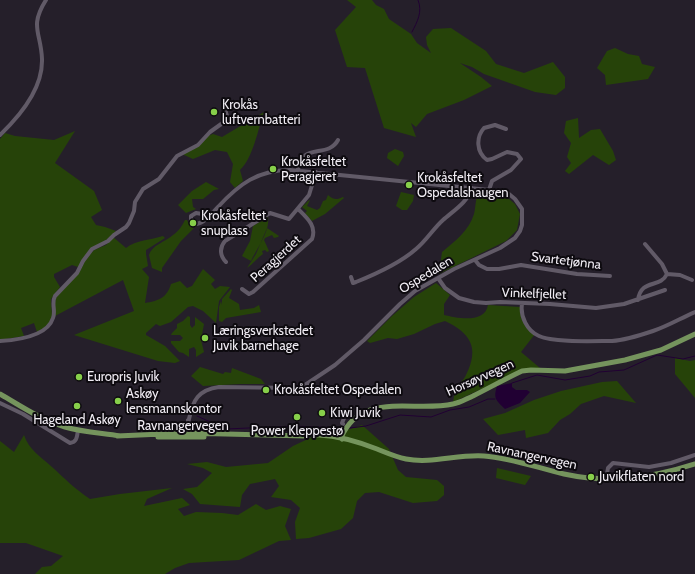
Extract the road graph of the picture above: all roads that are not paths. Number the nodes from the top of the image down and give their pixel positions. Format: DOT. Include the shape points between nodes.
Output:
graph roads {
  1 [pos="46,0"];
  2 [pos="225,109"];
  3 [pos="506,129"];
  4 [pos="0,135"];
  5 [pos="338,140"];
  6 [pos="298,170"];
  7 [pos="316,172"];
  8 [pos="472,188"];
  9 [pos="489,190"];
  10 [pos="298,209"];
  11 [pos="209,215"];
  12 [pos="645,244"];
  13 [pos="475,260"];
  14 [pos="226,262"];
  15 [pos="667,274"];
  16 [pos="610,276"];
  17 [pos="351,277"];
  18 [pos="438,278"];
  19 [pos="692,280"];
  20 [pos="242,289"];
  21 [pos="665,290"];
  22 [pos="638,300"];
  23 [pos="522,304"];
  24 [pos="695,312"];
  25 [pos="695,334"];
  26 [pos="0,341"];
  27 [pos="0,394"];
  28 [pos="0,403"];
  29 [pos="345,416"];
  30 [pos="345,426"];
  31 [pos="78,430"];
  32 [pos="188,434"];
  33 [pos="343,439"];
  34 [pos="695,455"];
  35 [pos="695,464"];
  36 [pos="606,479"];
  1 -- 4 [label="street" via="36,24 42,58 38,84 25,107"];
  2 -- 26 [label="street" via="227,116 224,122 198,145 177,156 159,179 140,191 126,227 92,249 76,273 55,296 54,317 45,329 18,340"];
  3 -- 9 [label="street" via="495,125 484,128 477,144 487,160 508,152 521,158 511,170 492,181"];
  5 -- 6 [label="street" via="333,147 303,156"];
  6 -- 7 [label="street, Ospedalen"];
  6 -- 11 [label="street, Ospedalen" via="272,171 248,180"];
  7 -- 8 [label="street, Ospedalen"];
  7 -- 10 [label="street, Peragjerdet" via="309,195"];
  8 -- 9 [label="street, Ospedalen"];
  8 -- 17 [label="street" via="460,206 409,255 356,282 353,283"];
  9 -- 13 [label="street, Ospedalen" via="504,192 515,198 522,209 523,221 520,231 512,241"];
  10 -- 14 [label="street, Peragjerdet" via="289,219 270,213 226,240 222,244 221,253"];
  10 -- 20 [label="street, Peragjerdet" via="312,226 312,239 253,292 249,294"];
  12 -- 15 [label="street"];
  13 -- 16 [label="street, Svartetjønna" via="487,269 521,265 577,274"];
  13 -- 18 [label="street, Ospedalen"];
  15 -- 19 [label="street" via="680,275"];
  15 -- 22 [label="street" via="661,281 645,287"];
  18 -- 23 [label="street, Vinkelfjellet" via="450,292 465,300"];
  18 -- 32 [label="street, Ospedalen" via="409,296 345,358 306,385 291,389 219,387 201,393 191,408"];
  21 -- 22 [label="street, Vinkelfjellet"];
  22 -- 23 [label="street, Vinkelfjellet" via="618,306 596,308"];
  23 -- 24 [label="street" via="523,318 535,334 543,338 576,341 612,341 655,330"];
  25 -- 30 [label="main road, Horsøyvegen" via="661,350 625,360 565,371 526,370 454,404 376,408 358,416"];
  27 -- 31 [label="main road, Ravnangervegen" via="44,419"];
  28 -- 31 [label="street" via="70,443 76,441"];
  29 -- 30 [label="street"];
  30 -- 33 [label="main road"];
  31 -- 32 [label="main road, Ravnangervegen" via="132,437"];
  32 -- 33 [label="main road, Ravnangervegen" via="304,435"];
  33 -- 36 [label="main road, Ravnangervegen" via="401,458 419,461 486,456 569,475"];
  34 -- 36 [label="street" via="670,463 644,467 613,463 608,469"];
  35 -- 36 [label="main road, Ravnangervegen" via="648,477"];
}
